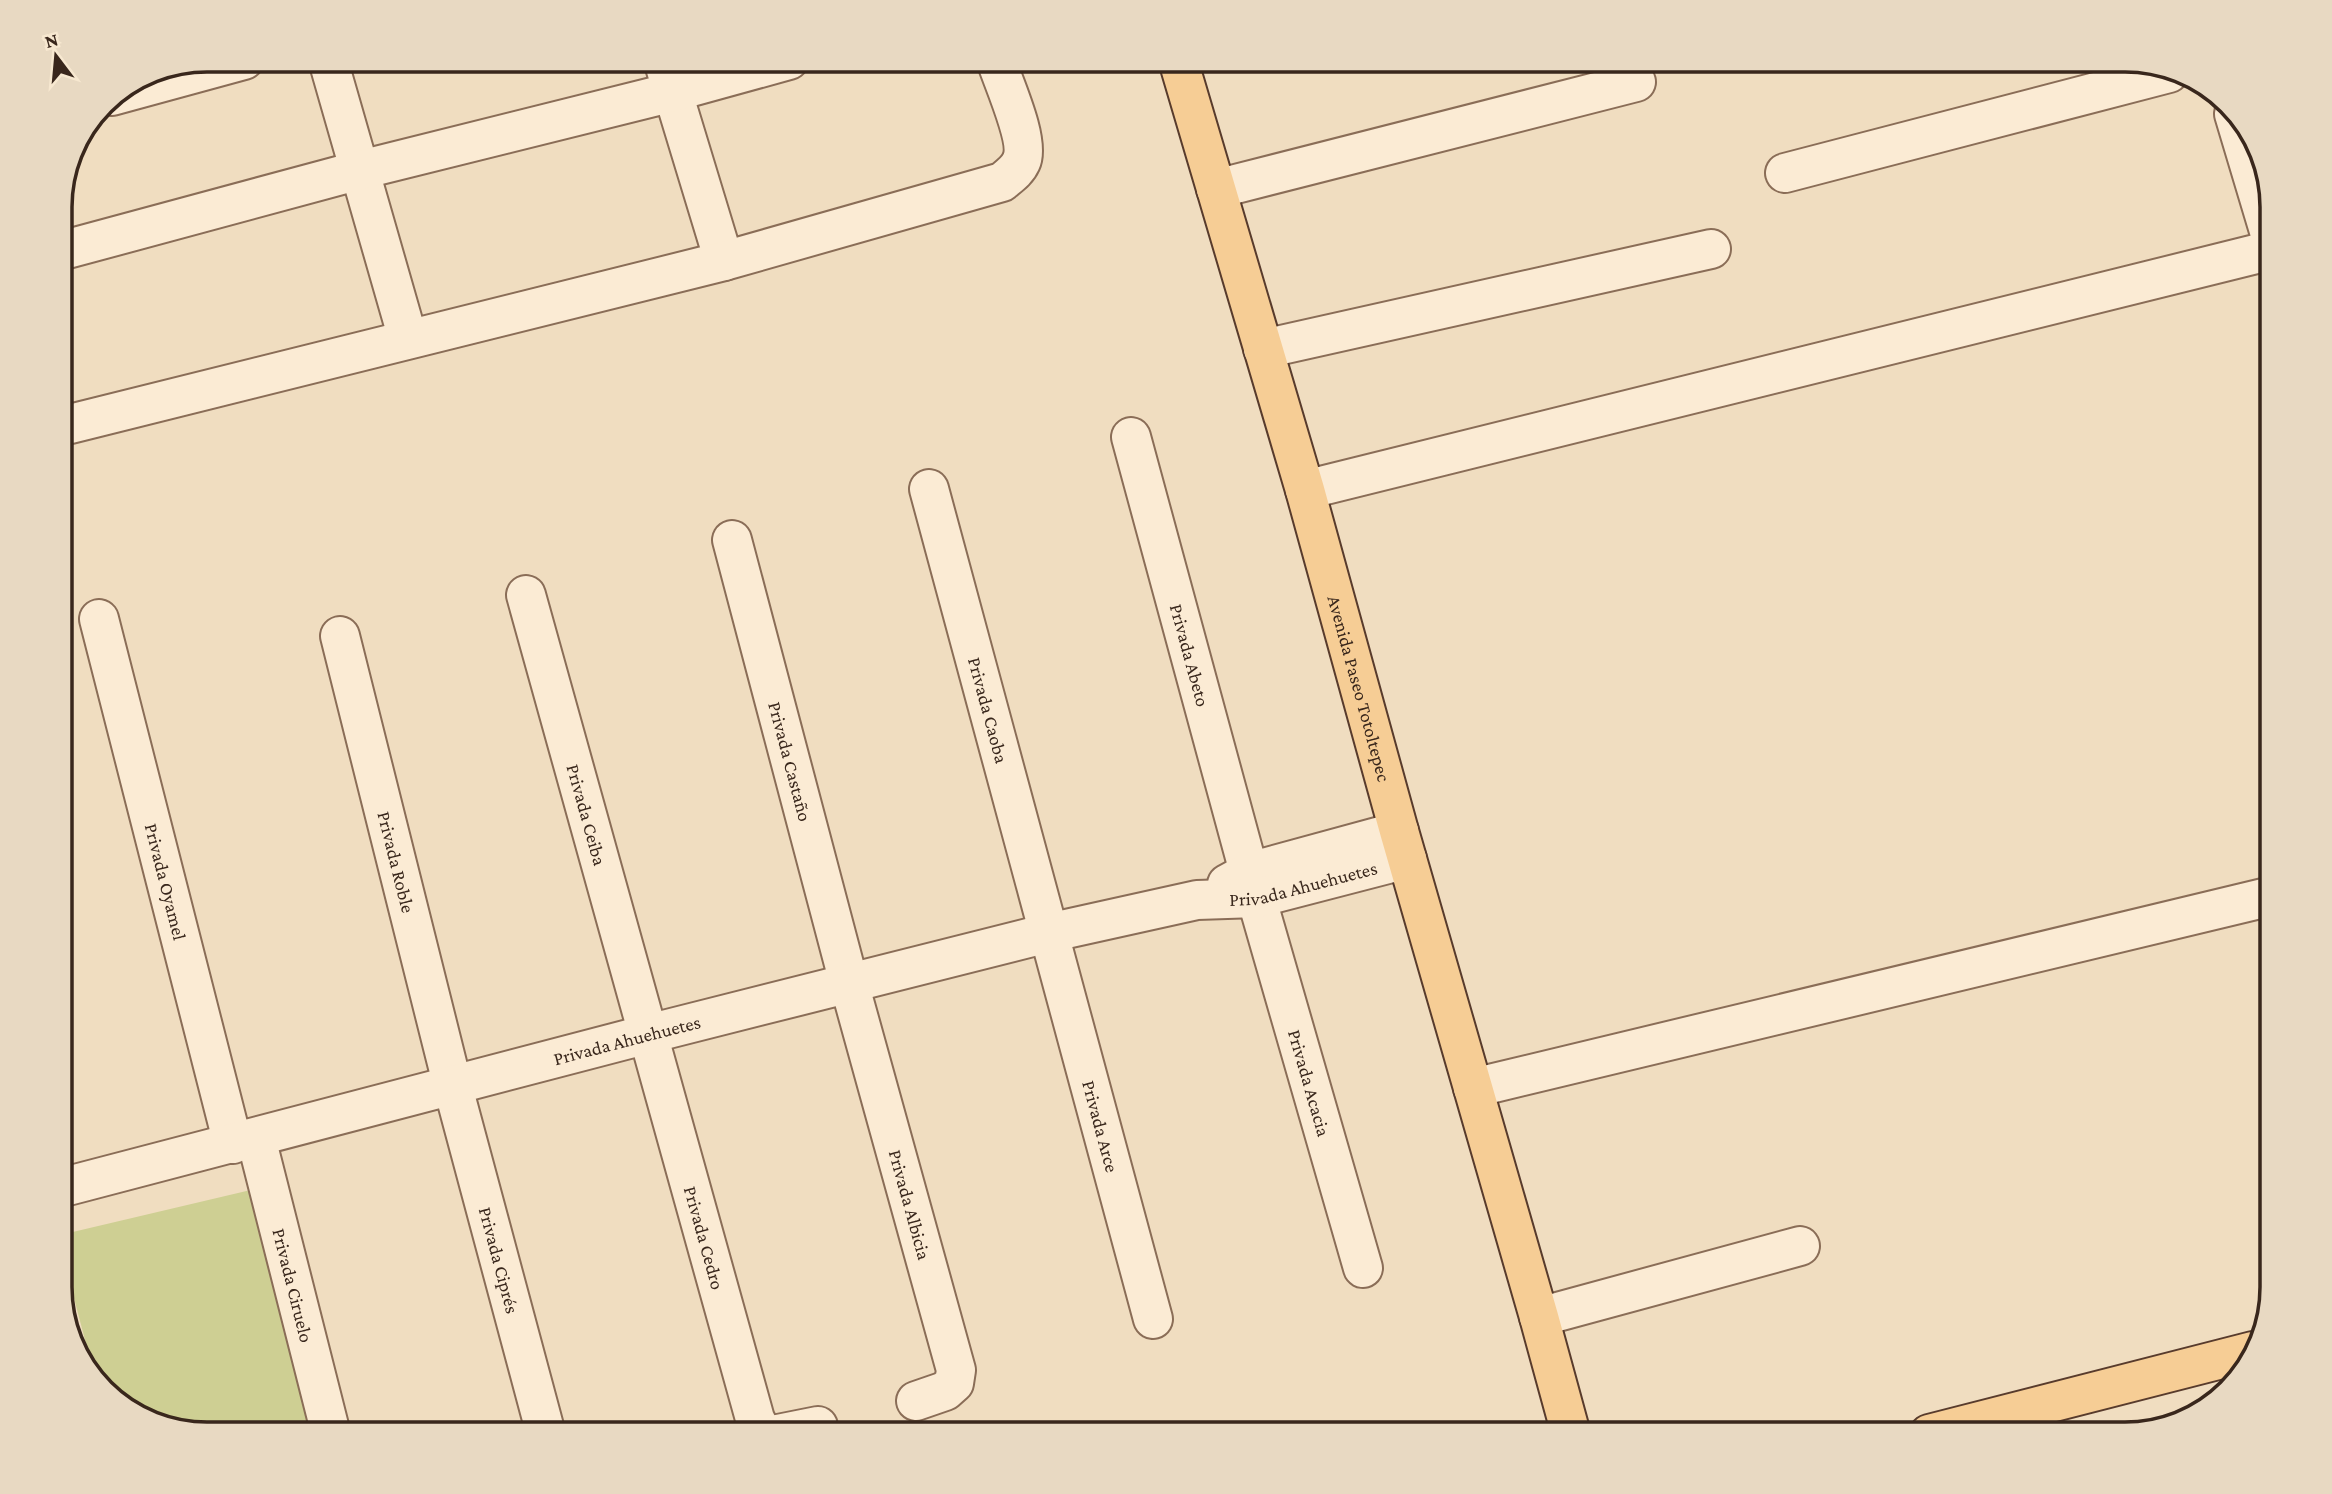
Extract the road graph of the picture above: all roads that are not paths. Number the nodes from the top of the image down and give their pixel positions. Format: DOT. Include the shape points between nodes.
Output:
graph roads {
  1 [pos="199,72"];
  2 [pos="331,72"];
  3 [pos="698,72"];
  4 [pos="1000,72"];
  5 [pos="1182,72"];
  6 [pos="668,76"];
  7 [pos="2158,76"];
  8 [pos="1636,82"];
  9 [pos="144,87"];
  10 [pos="2243,141"];
  11 [pos="360,170"];
  12 [pos="1785,173"];
  13 [pos="1216,189"];
  14 [pos="2259,195"];
  15 [pos="72,248"];
  16 [pos="1711,249"];
  17 [pos="2260,253"];
  18 [pos="724,261"];
  19 [pos="408,339"];
  20 [pos="1264,349"];
  21 [pos="72,424"];
  22 [pos="1131,437"];
  23 [pos="929,489"];
  24 [pos="1305,489"];
  25 [pos="732,540"];
  26 [pos="526,595"];
  27 [pos="99,619"];
  28 [pos="340,636"];
  29 [pos="1403,845"];
  30 [pos="1253,885"];
  31 [pos="2260,899"];
  32 [pos="1048,933"];
  33 [pos="849,983"];
  34 [pos="649,1034"];
  35 [pos="453,1087"];
  36 [pos="1472,1088"];
  37 [pos="244,1141"];
  38 [pos="72,1185"];
  39 [pos="1800,1246"];
  40 [pos="1363,1268"];
  41 [pos="1539,1317"];
  42 [pos="1153,1319"];
  43 [pos="2242,1354"];
  44 [pos="916,1401"];
  45 [pos="327,1422"];
  46 [pos="543,1422"];
  47 [pos="756,1422"];
  48 [pos="1567,1422"];
  49 [pos="1976,1422"];
  1 -- 9 [label="street"];
  2 -- 11 [label="street"];
  3 -- 6 [label="street"];
  4 -- 18 [label="street" via="1024,142 1023,160 1002,182"];
  5 -- 13 [label="main road, Avenida Paseo Totoltepec"];
  6 -- 11 [label="street"];
  6 -- 18 [label="street"];
  7 -- 12 [label="street"];
  8 -- 13 [label="street"];
  10 -- 14 [label="street"];
  11 -- 15 [label="street"];
  11 -- 19 [label="street"];
  13 -- 20 [label="main road, Avenida Paseo Totoltepec"];
  16 -- 20 [label="street"];
  17 -- 24 [label="street"];
  18 -- 19 [label="street"];
  19 -- 21 [label="street"];
  20 -- 24 [label="main road, Avenida Paseo Totoltepec"];
  22 -- 30 [label="street, Privada Abeto"];
  23 -- 32 [label="street, Privada Caoba"];
  24 -- 29 [label="main road, Avenida Paseo Totoltepec"];
  25 -- 33 [label="street, Privada Castaño"];
  26 -- 34 [label="street, Privada Ceiba"];
  27 -- 37 [label="street, Privada Oyamel"];
  28 -- 35 [label="street, Privada Roble"];
  29 -- 30 [label="street, Privada Ahuehuetes"];
  29 -- 36 [label="main road, Avenida Paseo Totoltepec"];
  30 -- 32 [label="street, Privada Ahuehuetes"];
  30 -- 40 [label="street, Privada Acacia"];
  31 -- 36 [label="street"];
  32 -- 33 [label="street, Privada Ahuehuetes"];
  32 -- 42 [label="street, Privada Arce"];
  33 -- 34 [label="street, Privada Ahuehuetes"];
  33 -- 44 [label="street, Privada Albicia" via="956,1370 954,1383 945,1391"];
  34 -- 35 [label="street, Privada Ahuehuetes"];
  34 -- 47 [label="street, Privada Cedro"];
  35 -- 37 [label="street, Privada Ahuehuetes"];
  35 -- 46 [label="street, Privada Ciprés"];
  36 -- 41 [label="main road, Avenida Paseo Totoltepec"];
  37 -- 38 [label="street, Privada Ahuehuetes"];
  37 -- 45 [label="street, Privada Ciruelo"];
  39 -- 41 [label="street"];
  41 -- 48 [label="main road, Avenida Paseo Totoltepec"];
  43 -- 49 [label="main road"];
}
